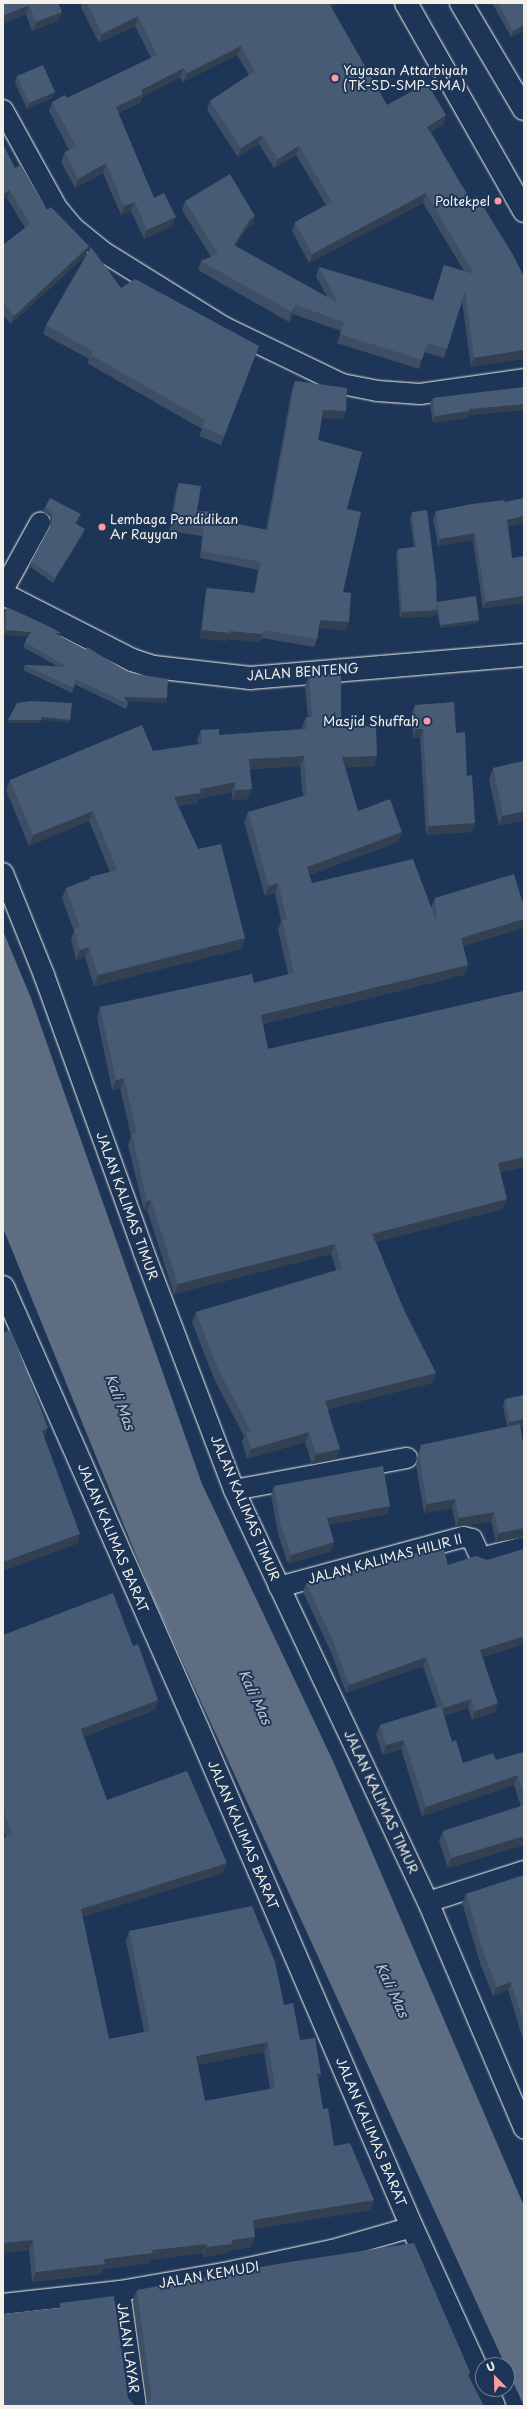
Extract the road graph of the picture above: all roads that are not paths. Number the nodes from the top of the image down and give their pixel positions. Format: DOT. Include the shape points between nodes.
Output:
graph roads {
  1 [pos="406,3"];
  2 [pos="461,3"];
  3 [pos="524,109"];
  4 [pos="3,110"];
  5 [pos="524,211"];
  6 [pos="524,379"];
  7 [pos="40,523"];
  8 [pos="3,590"];
  9 [pos="3,594"];
  10 [pos="524,655"];
  11 [pos="3,873"];
  12 [pos="3,1287"];
  13 [pos="407,1458"];
  14 [pos="234,1490"];
  15 [pos="524,1547"];
  16 [pos="279,1587"];
  17 [pos="524,1871"];
  18 [pos="428,1902"];
  19 [pos="524,2128"];
  20 [pos="412,2228"];
  21 [pos="120,2290"];
  22 [pos="3,2304"];
  23 [pos="475,2366"];
  24 [pos="136,2406"];
  1 -- 5 [label="main road"];
  2 -- 3 [label="main road"];
  4 -- 6 [label="street" via="57,208 74,228 102,251 224,327 342,384 378,391 420,394"];
  7 -- 8 [label="street"];
  9 -- 10 [label="main road, JALAN BENTENG" via="125,656 154,667 250,678"];
  11 -- 14 [label="street, JALAN KALIMAS TIMUR" via="44,975 144,1253"];
  12 -- 20 [label="main road, JALAN KALIMAS BARAT" via="198,1729"];
  13 -- 14 [label="street"];
  14 -- 16 [label="street, JALAN KALIMAS TIMUR"];
  15 -- 16 [label="street, JALAN KALIMAS HILIR II" via="481,1558 472,1539 463,1537"];
  16 -- 18 [label="street, JALAN KALIMAS TIMUR"];
  17 -- 18 [label="street"];
  18 -- 19 [label="street, JALAN KALIMAS TIMUR"];
  20 -- 21 [label="street, JALAN KEMUDI" via="296,2258"];
  20 -- 23 [label="main road, JALAN KALIMAS BARAT"];
  21 -- 22 [label="street, JALAN KEMUDI"];
  21 -- 24 [label="street, JALAN LAYAR"];
}
